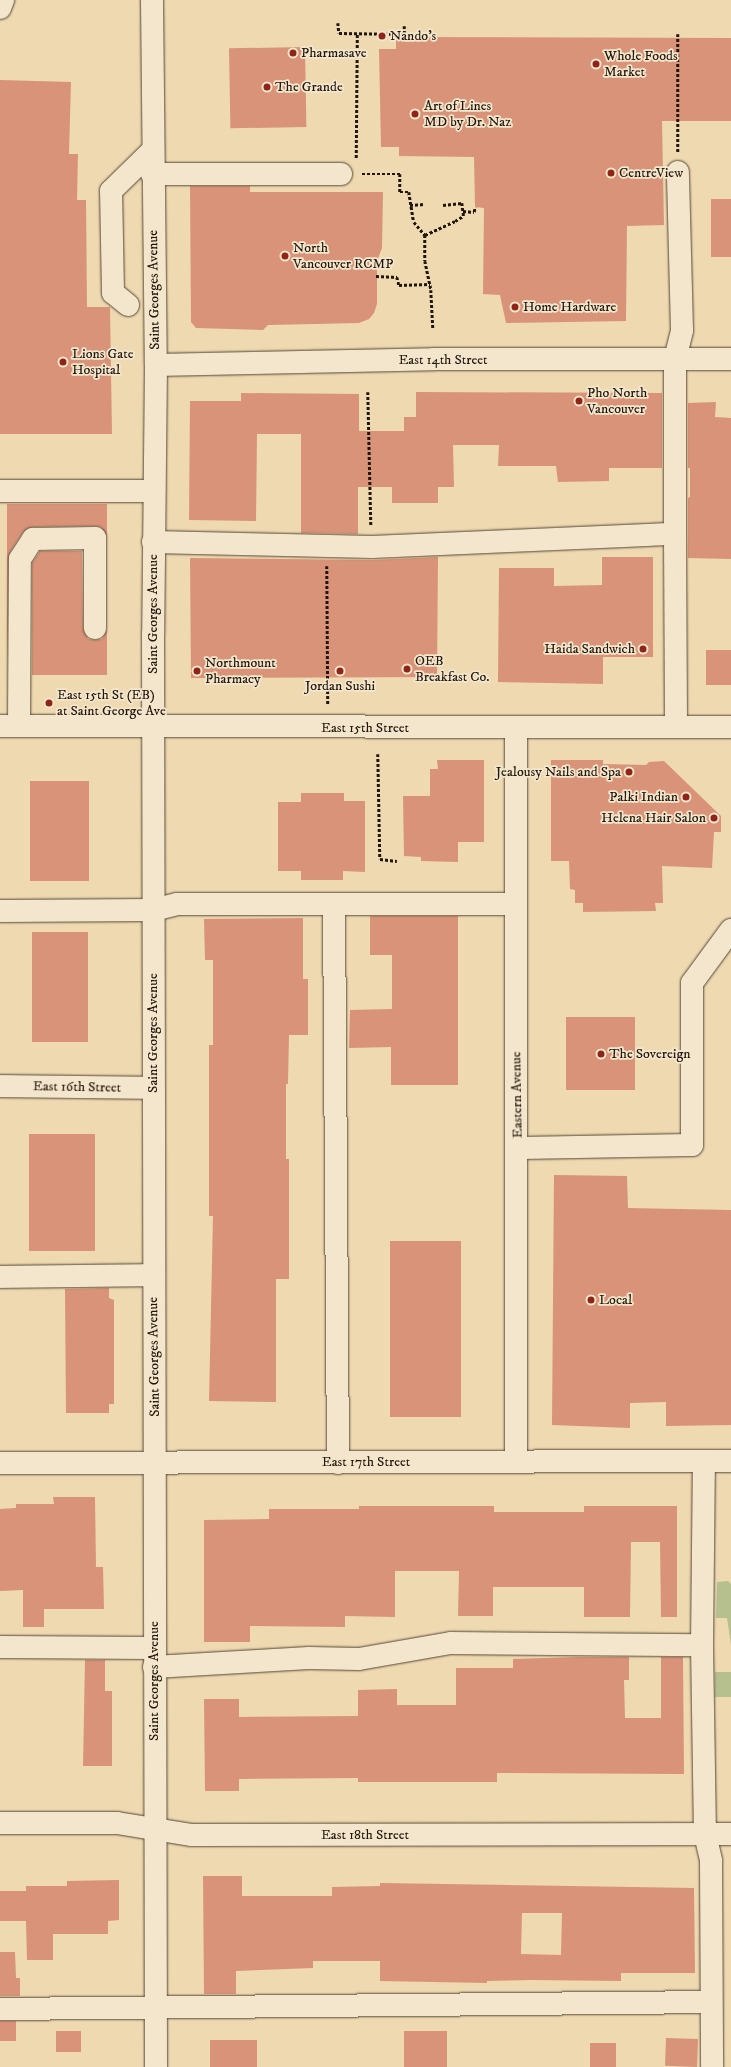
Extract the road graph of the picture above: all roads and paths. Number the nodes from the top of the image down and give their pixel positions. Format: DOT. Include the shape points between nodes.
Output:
graph roads {
  1 [pos="3,0"];
  2 [pos="152,0"];
  3 [pos="0,8"];
  4 [pos="338,23"];
  5 [pos="404,26"];
  6 [pos="357,34"];
  7 [pos="678,34"];
  8 [pos="152,151"];
  9 [pos="678,172"];
  10 [pos="152,174"];
  11 [pos="349,174"];
  12 [pos="410,204"];
  13 [pos="425,204"];
  14 [pos="443,205"];
  15 [pos="475,207"];
  16 [pos="463,211"];
  17 [pos="425,235"];
  18 [pos="376,276"];
  19 [pos="430,284"];
  20 [pos="128,305"];
  21 [pos="433,329"];
  22 [pos="675,359"];
  23 [pos="731,359"];
  24 [pos="156,365"];
  25 [pos="368,392"];
  26 [pos="0,491"];
  27 [pos="154,491"];
  28 [pos="675,534"];
  29 [pos="153,542"];
  30 [pos="327,546"];
  31 [pos="372,547"];
  32 [pos="95,628"];
  33 [pos="10,726"];
  34 [pos="153,726"];
  35 [pos="676,727"];
  36 [pos="731,727"];
  37 [pos="328,728"];
  38 [pos="516,728"];
  39 [pos="378,754"];
  40 [pos="397,861"];
  41 [pos="334,904"];
  42 [pos="515,904"];
  43 [pos="153,910"];
  44 [pos="0,911"];
  45 [pos="731,930"];
  46 [pos="0,1086"];
  47 [pos="153,1088"];
  48 [pos="518,1148"];
  49 [pos="153,1275"];
  50 [pos="0,1277"];
  51 [pos="731,1461"];
  52 [pos="516,1462"];
  53 [pos="704,1462"];
  54 [pos="0,1463"];
  55 [pos="156,1463"];
  56 [pos="338,1463"];
  57 [pos="702,1645"];
  58 [pos="0,1647"];
  59 [pos="153,1657"];
  60 [pos="0,1823"];
  61 [pos="155,1830"];
  62 [pos="705,1834"];
  63 [pos="731,1834"];
  64 [pos="710,2002"];
  65 [pos="0,2009"];
  66 [pos="155,2009"];
  67 [pos="156,2067"];
  68 [pos="712,2067"];
  1 -- 3 [label="street"];
  2 -- 8 [label="street, Saint Georges Avenue"];
  4 -- 6 [label="path" via="339,33"];
  5 -- 6 [label="path" via="404,34"];
  6 -- 11 [label="path"];
  7 -- 9 [label="path"];
  8 -- 10 [label="street, Saint Georges Avenue"];
  8 -- 20 [label="street" via="111,191 113,293"];
  9 -- 22 [label="street" via="682,330"];
  10 -- 11 [label="street"];
  10 -- 24 [label="street, Saint Georges Avenue"];
  11 -- 12 [label="path" via="400,174 400,192 409,192"];
  12 -- 13 [label="path"];
  12 -- 17 [label="path" via="414,222"];
  14 -- 16 [label="path" via="462,203"];
  15 -- 16 [label="path" via="474,212"];
  16 -- 17 [label="path" via="463,216"];
  17 -- 19 [label="path" via="425,261"];
  18 -- 19 [label="path" via="397,277 399,285"];
  19 -- 21 [label="path"];
  22 -- 23 [label="street, East 14th Street"];
  22 -- 24 [label="street, East 14th Street" via="434,359"];
  22 -- 28 [label="street"];
  24 -- 27 [label="street, Saint Georges Avenue"];
  25 -- 31 [label="path"];
  26 -- 27 [label="street"];
  27 -- 29 [label="street, Saint Georges Avenue"];
  28 -- 31 [label="street"];
  28 -- 35 [label="street"];
  29 -- 30 [label="street"];
  29 -- 34 [label="street, Saint Georges Avenue"];
  30 -- 31 [label="street"];
  30 -- 37 [label="path"];
  32 -- 33 [label="street" via="95,538 33,539 20,559"];
  33 -- 34 [label="street, East 15th Street"];
  34 -- 37 [label="street, East 15th Street"];
  34 -- 43 [label="street, Saint Georges Avenue"];
  35 -- 36 [label="street, East 15th Street"];
  35 -- 38 [label="street, East 15th Street"];
  37 -- 38 [label="street, East 15th Street"];
  38 -- 42 [label="street, Eastern Avenue"];
  39 -- 40 [label="path" via="380,859"];
  41 -- 42 [label="street"];
  41 -- 43 [label="street" via="177,904"];
  41 -- 56 [label="street"];
  42 -- 48 [label="street, Eastern Avenue"];
  43 -- 44 [label="street"];
  43 -- 47 [label="street, Saint Georges Avenue"];
  45 -- 48 [label="street" via="692,984 692,1146"];
  46 -- 47 [label="street, East 16th Street"];
  47 -- 49 [label="street, Saint Georges Avenue"];
  48 -- 52 [label="street, Eastern Avenue"];
  49 -- 50 [label="street"];
  49 -- 55 [label="street, Saint Georges Avenue"];
  51 -- 53 [label="street, East 17th Street"];
  52 -- 53 [label="street, East 17th Street"];
  52 -- 56 [label="street, East 17th Street"];
  53 -- 57 [label="street"];
  54 -- 55 [label="street, East 17th Street"];
  55 -- 56 [label="street, East 17th Street"];
  55 -- 59 [label="street, Saint Georges Avenue"];
  57 -- 59 [label="street" via="451,1643 359,1659"];
  57 -- 62 [label="street"];
  58 -- 59 [label="street"];
  59 -- 61 [label="street, Saint Georges Avenue"];
  60 -- 61 [label="street, East 18th Street" via="117,1823"];
  61 -- 62 [label="street, East 18th Street" via="192,1835"];
  61 -- 66 [label="street, Saint Georges Avenue"];
  62 -- 63 [label="street, East 18th Street"];
  62 -- 64 [label="street" via="712,1861"];
  64 -- 66 [label="street"];
  64 -- 68 [label="street"];
  65 -- 66 [label="street"];
  66 -- 67 [label="street, Saint Georges Avenue"];
}
